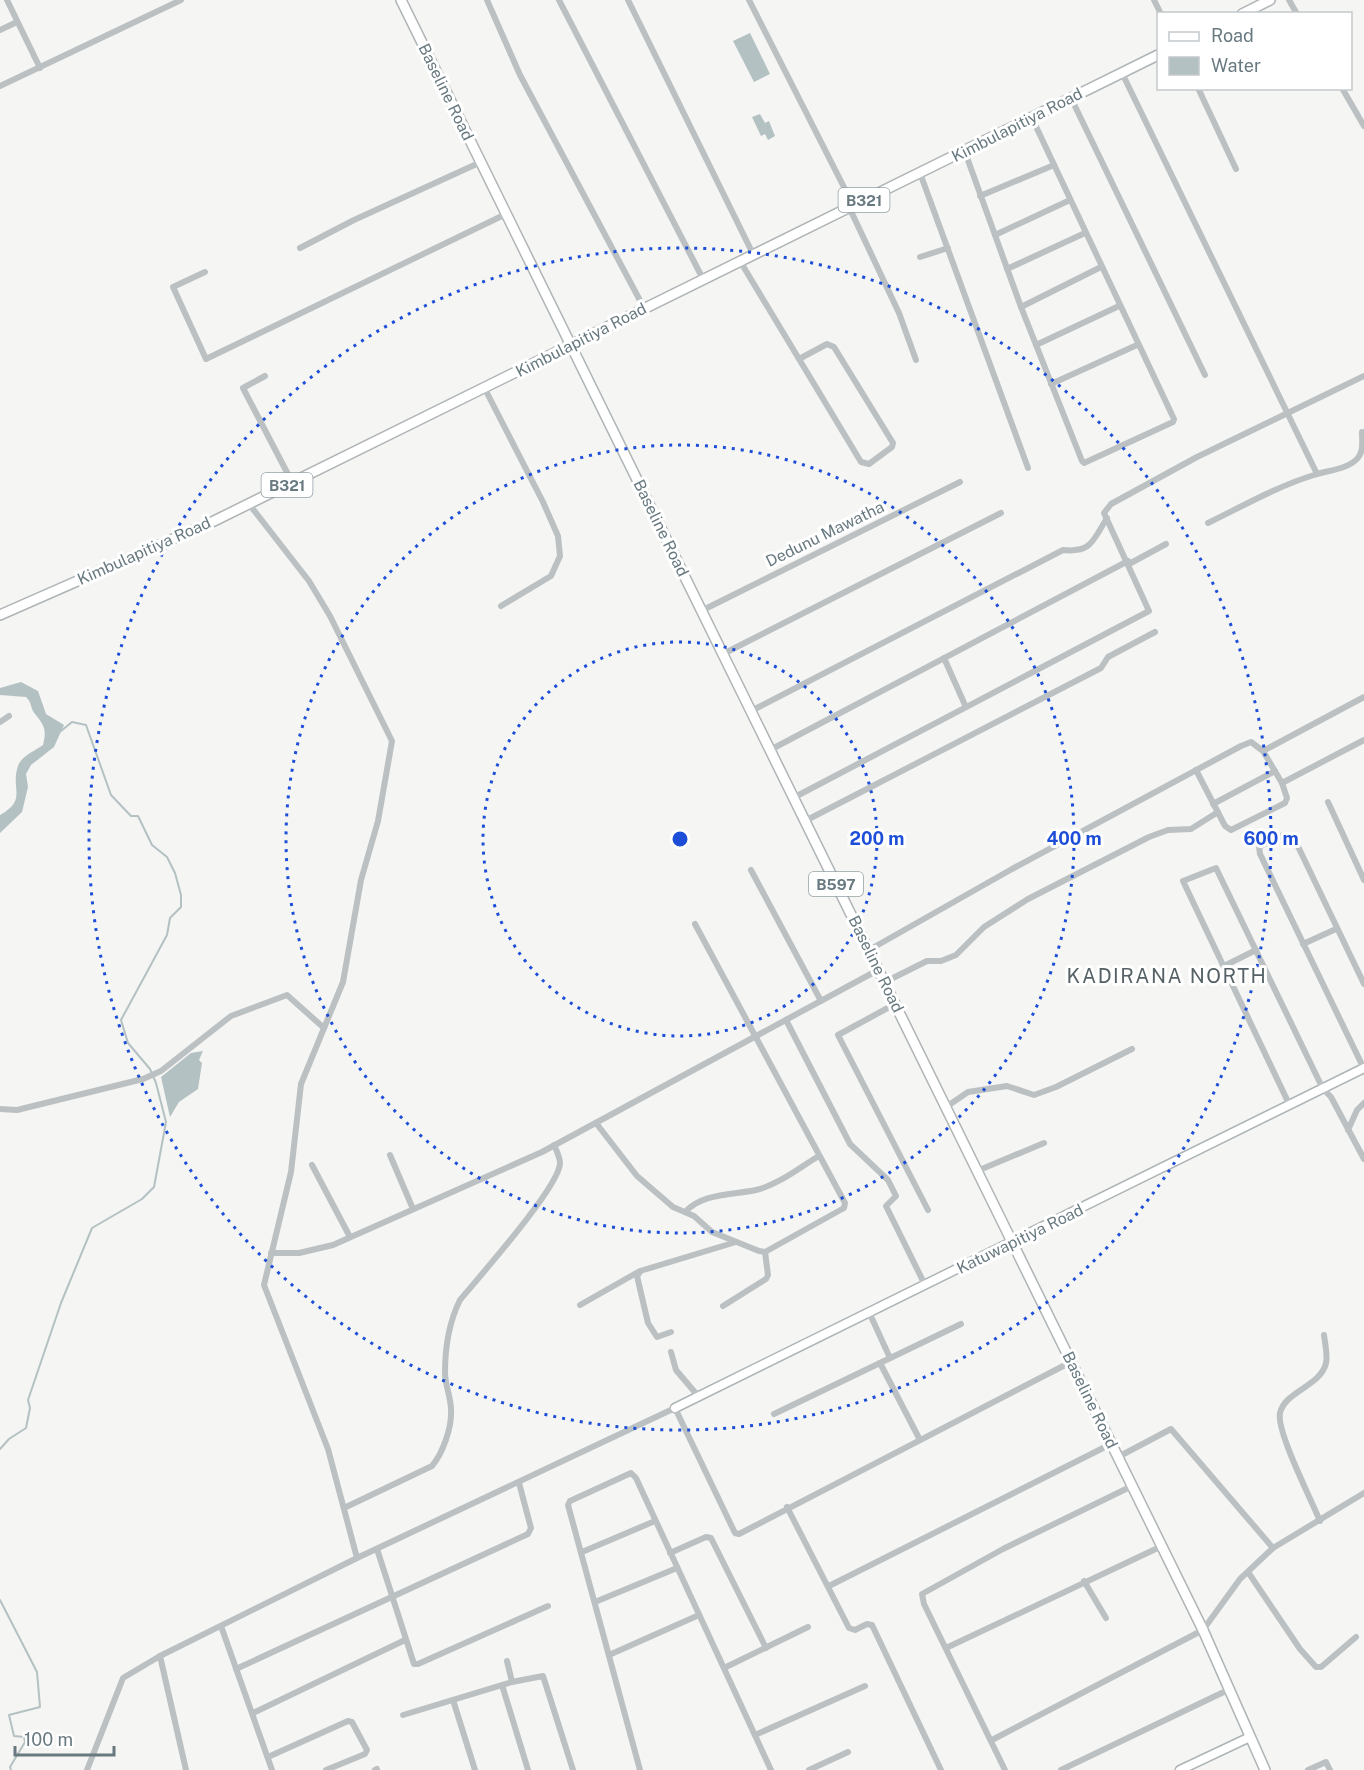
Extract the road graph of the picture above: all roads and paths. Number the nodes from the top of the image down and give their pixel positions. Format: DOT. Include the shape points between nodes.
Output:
graph roads {
  1 [pos="7,0"];
  2 [pos="182,0"];
  3 [pos="401,0"];
  4 [pos="488,0"];
  5 [pos="559,0"];
  6 [pos="628,0"];
  7 [pos="749,0"];
  8 [pos="1270,0"];
  9 [pos="1246,12"];
  10 [pos="17,22"];
  11 [pos="0,30"];
  12 [pos="1157,56"];
  13 [pos="40,68"];
  14 [pos="1122,73"];
  15 [pos="0,86"];
  16 [pos="1199,90"];
  17 [pos="1342,90"];
  18 [pos="1071,98"];
  19 [pos="1032,118"];
  20 [pos="1364,126"];
  21 [pos="965,152"];
  22 [pos="481,162"];
  23 [pos="1054,165"];
  24 [pos="1236,169"];
  25 [pos="920,173"];
  26 [pos="980,196"];
  27 [pos="1070,200"];
  28 [pos="851,206"];
  29 [pos="506,214"];
  30 [pos="1085,233"];
  31 [pos="994,234"];
  32 [pos="300,248"];
  33 [pos="948,248"];
  34 [pos="753,254"];
  35 [pos="920,257"];
  36 [pos="740,261"];
  37 [pos="1101,267"];
  38 [pos="1007,269"];
  39 [pos="205,272"];
  40 [pos="703,279"];
  41 [pos="1119,306"];
  42 [pos="644,308"];
  43 [pos="1021,308"];
  44 [pos="570,345"];
  45 [pos="1036,345"];
  46 [pos="1137,345"];
  47 [pos="799,359"];
  48 [pos="916,360"];
  49 [pos="1205,375"];
  50 [pos="265,376"];
  51 [pos="1364,376"];
  52 [pos="1051,384"];
  53 [pos="485,389"];
  54 [pos="1289,414"];
  55 [pos="1362,432"];
  56 [pos="1028,468"];
  57 [pos="1317,474"];
  58 [pos="292,482"];
  59 [pos="960,482"];
  60 [pos="249,504"];
  61 [pos="1001,513"];
  62 [pos="1107,518"];
  63 [pos="1208,523"];
  64 [pos="1166,544"];
  65 [pos="1128,562"];
  66 [pos="501,606"];
  67 [pos="701,611"];
  68 [pos="0,615"];
  69 [pos="1155,632"];
  70 [pos="723,654"];
  71 [pos="944,658"];
  72 [pos="1364,697"];
  73 [pos="965,705"];
  74 [pos="751,711"];
  75 [pos="9,716"];
  76 [pos="0,722"];
  77 [pos="1364,740"];
  78 [pos="770,750"];
  79 [pos="1263,751"];
  80 [pos="1196,770"];
  81 [pos="1275,771"];
  82 [pos="1282,783"];
  83 [pos="793,798"];
  84 [pos="1328,802"];
  85 [pos="1214,804"];
  86 [pos="1218,812"];
  87 [pos="805,821"];
  88 [pos="751,870"];
  89 [pos="1364,880"];
  90 [pos="695,924"];
  91 [pos="1336,929"];
  92 [pos="1303,944"];
  93 [pos="869,950"];
  94 [pos="1256,951"];
  95 [pos="1224,966"];
  96 [pos="878,970"];
  97 [pos="885,982"];
  98 [pos="1364,984"];
  99 [pos="821,1001"];
  100 [pos="895,1004"];
  101 [pos="786,1020"];
  102 [pos="324,1028"];
  103 [pos="754,1038"];
  104 [pos="1132,1049"];
  105 [pos="1364,1068"];
  106 [pos="1323,1089"];
  107 [pos="1364,1103"];
  108 [pos="1290,1106"];
  109 [pos="946,1107"];
  110 [pos="0,1109"];
  111 [pos="596,1123"];
  112 [pos="1348,1130"];
  113 [pos="1044,1143"];
  114 [pos="554,1145"];
  115 [pos="390,1155"];
  116 [pos="819,1156"];
  117 [pos="1363,1157"];
  118 [pos="312,1165"];
  119 [pos="977,1171"];
  120 [pos="413,1209"];
  121 [pos="928,1210"];
  122 [pos="685,1212"];
  123 [pos="350,1237"];
  124 [pos="736,1242"];
  125 [pos="1012,1242"];
  126 [pos="765,1252"];
  127 [pos="271,1253"];
  128 [pos="640,1271"];
  129 [pos="925,1285"];
  130 [pos="580,1305"];
  131 [pos="723,1306"];
  132 [pos="869,1312"];
  133 [pos="961,1324"];
  134 [pos="671,1332"];
  135 [pos="1324,1335"];
  136 [pos="670,1352"];
  137 [pos="890,1358"];
  138 [pos="1071,1362"];
  139 [pos="880,1363"];
  140 [pos="698,1396"];
  141 [pos="675,1407"];
  142 [pos="774,1414"];
  143 [pos="920,1440"];
  144 [pos="1112,1444"];
  145 [pos="1118,1457"];
  146 [pos="519,1483"];
  147 [pos="1132,1486"];
  148 [pos="1364,1493"];
  149 [pos="787,1507"];
  150 [pos="344,1508"];
  151 [pos="655,1521"];
  152 [pos="1320,1521"];
  153 [pos="1162,1546"];
  154 [pos="1273,1548"];
  155 [pos="377,1549"];
  156 [pos="582,1552"];
  157 [pos="670,1553"];
  158 [pos="357,1558"];
  159 [pos="676,1568"];
  160 [pos="1248,1572"];
  161 [pos="1084,1581"];
  162 [pos="829,1586"];
  163 [pos="390,1596"];
  164 [pos="595,1602"];
  165 [pos="548,1606"];
  166 [pos="699,1615"];
  167 [pos="1106,1618"];
  168 [pos="221,1626"];
  169 [pos="808,1627"];
  170 [pos="1203,1630"];
  171 [pos="1356,1637"];
  172 [pos="405,1640"];
  173 [pos="766,1648"];
  174 [pos="946,1648"];
  175 [pos="609,1655"];
  176 [pos="160,1656"];
  177 [pos="507,1661"];
  178 [pos="724,1668"];
  179 [pos="236,1669"];
  180 [pos="512,1682"];
  181 [pos="502,1685"];
  182 [pos="866,1686"];
  183 [pos="1230,1689"];
  184 [pos="453,1700"];
  185 [pos="253,1713"];
  186 [pos="403,1715"];
  187 [pos="755,1735"];
  188 [pos="1250,1737"];
  189 [pos="992,1740"];
  190 [pos="848,1752"];
  191 [pos="268,1757"];
  192 [pos="87,1770"];
  193 [pos="186,1770"];
  194 [pos="272,1770"];
  195 [pos="326,1770"];
  196 [pos="475,1770"];
  197 [pos="528,1770"];
  198 [pos="573,1770"];
  199 [pos="640,1770"];
  200 [pos="771,1770"];
  201 [pos="809,1770"];
  202 [pos="941,1770"];
  203 [pos="1005,1770"];
  204 [pos="1061,1770"];
  205 [pos="1180,1770"];
  206 [pos="1265,1770"];
  207 [pos="1308,1770"];
  208 [pos="1330,1770"];
  1 -- 10 [label="street"];
  2 -- 13 [label="street"];
  3 -- 22 [label="main road, Baseline Road / B597"];
  4 -- 42 [label="street" via="520,75"];
  5 -- 40 [label="street"];
  6 -- 34 [label="street"];
  7 -- 28 [label="street"];
  8 -- 9 [label="main road"];
  10 -- 11 [label="street"];
  10 -- 13 [label="street"];
  12 -- 14 [label="main road, Kimbulapitiya Road / B321"];
  13 -- 15 [label="street"];
  14 -- 18 [label="main road, Kimbulapitiya Road / B321"];
  14 -- 54 [label="street"];
  16 -- 24 [label="street"];
  17 -- 20 [label="street"];
  18 -- 19 [label="main road, Kimbulapitiya Road / B321"];
  18 -- 49 [label="street"];
  19 -- 21 [label="main road, Kimbulapitiya Road / B321"];
  19 -- 23 [label="street"];
  21 -- 25 [label="main road, Kimbulapitiya Road / B321"];
  21 -- 26 [label="street"];
  22 -- 29 [label="main road, Baseline Road / B597"];
  22 -- 32 [label="street"];
  23 -- 26 [label="street"];
  23 -- 27 [label="street"];
  25 -- 28 [label="main road, Kimbulapitiya Road / B321"];
  25 -- 33 [label="street"];
  26 -- 31 [label="street"];
  27 -- 30 [label="street"];
  27 -- 31 [label="street"];
  28 -- 34 [label="main road, Kimbulapitiya Road / B321"];
  28 -- 48 [label="street"];
  29 -- 39 [label="street" via="206,359 172,287"];
  29 -- 44 [label="main road, Baseline Road / B597"];
  30 -- 37 [label="street"];
  30 -- 38 [label="street"];
  31 -- 38 [label="street"];
  33 -- 35 [label="street"];
  33 -- 56 [label="street"];
  34 -- 36 [label="main road, Kimbulapitiya Road / B321"];
  36 -- 40 [label="main road, Kimbulapitiya Road / B321"];
  36 -- 47 [label="street"];
  37 -- 41 [label="street"];
  37 -- 43 [label="street"];
  38 -- 43 [label="street"];
  40 -- 42 [label="main road, Kimbulapitiya Road / B321"];
  41 -- 45 [label="street"];
  41 -- 46 [label="street"];
  42 -- 44 [label="main road, Kimbulapitiya Road / B321"];
  43 -- 45 [label="street"];
  44 -- 53 [label="main road, Kimbulapitiya Road / B321"];
  44 -- 67 [label="main road, Baseline Road / B597"];
  45 -- 52 [label="street"];
  46 -- 52 [label="street"];
  46 -- 52 [label="street" via="1173,422 1084,463"];
  47 -- 47 [label="street" via="861,462 869,464 892,447 834,347 827,344"];
  50 -- 58 [label="street" via="243,388"];
  51 -- 54 [label="street"];
  53 -- 58 [label="main road, Kimbulapitiya Road / B321"];
  53 -- 66 [label="street" via="543,502 558,536 560,556 551,576"];
  54 -- 57 [label="street"];
  54 -- 62 [label="street" via="1111,504 1104,513"];
  55 -- 57 [label="street" via="1362,451 1357,459"];
  57 -- 63 [label="street"];
  58 -- 60 [label="main road, Kimbulapitiya Road / B321"];
  59 -- 67 [label="street, Dedunu Mawatha"];
  60 -- 68 [label="main road, Kimbulapitiya Road / B321"];
  60 -- 102 [label="street" via="309,581 392,741 343,982"];
  61 -- 70 [label="street"];
  62 -- 65 [label="street"];
  62 -- 74 [label="street" via="1086,548 1063,550"];
  64 -- 65 [label="street"];
  65 -- 71 [label="street"];
  65 -- 73 [label="street" via="1149,611"];
  67 -- 70 [label="main road, Baseline Road / B597"];
  69 -- 87 [label="street" via="1107,657 1101,668"];
  70 -- 74 [label="main road, Baseline Road / B597"];
  71 -- 73 [label="street"];
  71 -- 78 [label="street"];
  72 -- 79 [label="street"];
  73 -- 83 [label="street"];
  74 -- 78 [label="main road, Baseline Road / B597"];
  75 -- 76 [label="street"];
  77 -- 82 [label="street"];
  78 -- 83 [label="main road, Baseline Road / B597"];
  79 -- 80 [label="street" via="1251,742"];
  79 -- 81 [label="street"];
  80 -- 85 [label="street"];
  80 -- 93 [label="street"];
  81 -- 82 [label="street"];
  81 -- 85 [label="street"];
  82 -- 86 [label="street" via="1285,802 1233,829 1226,826"];
  83 -- 87 [label="main road, Baseline Road / B597"];
  84 -- 89 [label="street"];
  85 -- 86 [label="street"];
  86 -- 97 [label="street" via="1191,829 1168,830 1149,837 1028,899 984,927 956,955 927,961"];
  87 -- 93 [label="main road, Baseline Road / B597"];
  88 -- 99 [label="street"];
  90 -- 103 [label="street"];
  91 -- 92 [label="street"];
  91 -- 92 [label="street" via="1293,836 1271,840 1259,850"];
  91 -- 98 [label="street"];
  92 -- 105 [label="street"];
  93 -- 96 [label="main road, Baseline Road / B597"];
  94 -- 95 [label="street"];
  94 -- 95 [label="street" via="1216,867 1183,881"];
  94 -- 106 [label="street"];
  95 -- 108 [label="street"];
  96 -- 97 [label="main road, Baseline Road / B597"];
  96 -- 99 [label="street"];
  97 -- 100 [label="main road, Baseline Road / B597"];
  99 -- 101 [label="street"];
  100 -- 109 [label="main road, Baseline Road / B597"];
  100 -- 121 [label="street" via="838,1035"];
  101 -- 103 [label="street"];
  101 -- 129 [label="street" via="850,1144 888,1180 896,1196 886,1206"];
  102 -- 110 [label="street" via="287,995 231,1016 161,1071 143,1079 17,1110"];
  102 -- 127 [label="street" via="301,1083 291,1172"];
  103 -- 111 [label="street"];
  103 -- 116 [label="street"];
  104 -- 109 [label="street" via="1034,1095 1007,1086 968,1092"];
  105 -- 106 [label="street, Katuwapitiya Road"];
  106 -- 108 [label="street, Katuwapitiya Road"];
  106 -- 112 [label="street"];
  107 -- 112 [label="street"];
  108 -- 125 [label="street, Katuwapitiya Road"];
  109 -- 119 [label="main road, Baseline Road / B597"];
  111 -- 114 [label="street"];
  111 -- 122 [label="street" via="637,1176 673,1207"];
  112 -- 117 [label="street"];
  113 -- 119 [label="street"];
  114 -- 120 [label="street"];
  114 -- 150 [label="street" via="560,1162 557,1172 540,1200 454,1311 445,1374 450,1423 437,1459 432,1466"];
  115 -- 120 [label="street"];
  116 -- 122 [label="street" via="769,1185 706,1199"];
  116 -- 126 [label="street" via="845,1203 844,1208"];
  118 -- 123 [label="street"];
  119 -- 125 [label="main road, Baseline Road / B597"];
  120 -- 123 [label="street"];
  122 -- 124 [label="street" via="712,1232"];
  123 -- 127 [label="street" via="299,1253"];
  124 -- 126 [label="street"];
  124 -- 128 [label="street"];
  125 -- 129 [label="street, Katuwapitiya Road"];
  125 -- 138 [label="main road, Baseline Road / B597"];
  126 -- 131 [label="street" via="766,1279"];
  127 -- 150 [label="street" via="264,1285 328,1449"];
  128 -- 130 [label="street"];
  128 -- 134 [label="street" via="638,1283 648,1323 657,1337"];
  129 -- 132 [label="street, Katuwapitiya Road"];
  132 -- 137 [label="street"];
  132 -- 140 [label="street, Katuwapitiya Road"];
  133 -- 137 [label="street"];
  135 -- 152 [label="street" via="1326,1361 1322,1373 1283,1406 1280,1415 1287,1443"];
  136 -- 140 [label="street" via="676,1370"];
  137 -- 139 [label="street"];
  138 -- 143 [label="street"];
  138 -- 144 [label="main road, Baseline Road / B597"];
  139 -- 142 [label="street"];
  139 -- 143 [label="street"];
  140 -- 141 [label="street, Katuwapitiya Road"];
  141 -- 146 [label="street"];
  141 -- 149 [label="street" via="735,1533"];
  143 -- 149 [label="street"];
  144 -- 145 [label="main road, Baseline Road / B597"];
  144 -- 162 [label="street"];
  145 -- 147 [label="main road, Baseline Road / B597"];
  145 -- 154 [label="street" via="1171,1429"];
  146 -- 155 [label="street"];
  146 -- 163 [label="street" via="531,1531"];
  147 -- 153 [label="main road, Baseline Road / B597"];
  147 -- 174 [label="street" via="922,1594"];
  148 -- 152 [label="street"];
  149 -- 162 [label="street"];
  150 -- 158 [label="street"];
  151 -- 156 [label="street"];
  151 -- 156 [label="street" via="634,1475 625,1476 568,1503"];
  151 -- 157 [label="street"];
  152 -- 154 [label="street"];
  153 -- 161 [label="street"];
  153 -- 170 [label="main road, Baseline Road / B597"];
  154 -- 160 [label="street"];
  155 -- 158 [label="street"];
  155 -- 163 [label="street"];
  156 -- 164 [label="street"];
  157 -- 159 [label="street"];
  157 -- 173 [label="street" via="705,1536 711,1538"];
  158 -- 168 [label="street"];
  159 -- 164 [label="street"];
  159 -- 166 [label="street"];
  160 -- 170 [label="street"];
  160 -- 171 [label="street" via="1316,1667"];
  161 -- 167 [label="street"];
  161 -- 174 [label="street"];
  162 -- 202 [label="street" via="849,1628 872,1625"];
  163 -- 172 [label="street"];
  163 -- 179 [label="street"];
  164 -- 175 [label="street"];
  165 -- 172 [label="street" via="418,1664 414,1664"];
  166 -- 175 [label="street"];
  166 -- 178 [label="street"];
  168 -- 176 [label="street"];
  168 -- 179 [label="street"];
  169 -- 173 [label="street"];
  170 -- 183 [label="main road, Baseline Road / B597"];
  170 -- 189 [label="street"];
  172 -- 185 [label="street"];
  173 -- 178 [label="street"];
  174 -- 189 [label="street"];
  175 -- 199 [label="street"];
  176 -- 192 [label="street" via="123,1678"];
  176 -- 193 [label="street"];
  177 -- 180 [label="street"];
  178 -- 187 [label="street"];
  179 -- 185 [label="street"];
  180 -- 181 [label="street"];
  180 -- 198 [label="street" via="543,1676"];
  181 -- 184 [label="street"];
  181 -- 197 [label="street"];
  182 -- 187 [label="street"];
  183 -- 188 [label="main road, Baseline Road / B597"];
  183 -- 204 [label="street"];
  184 -- 186 [label="street"];
  184 -- 196 [label="street"];
  185 -- 191 [label="street"];
  187 -- 200 [label="street"];
  188 -- 205 [label="street"];
  188 -- 206 [label="main road, Baseline Road / B597"];
  189 -- 203 [label="street"];
  190 -- 201 [label="street"];
  191 -- 194 [label="street"];
  191 -- 195 [label="street" via="352,1722 367,1750 365,1754"];
  207 -- 208 [label="street" via="1326,1761"];
}
